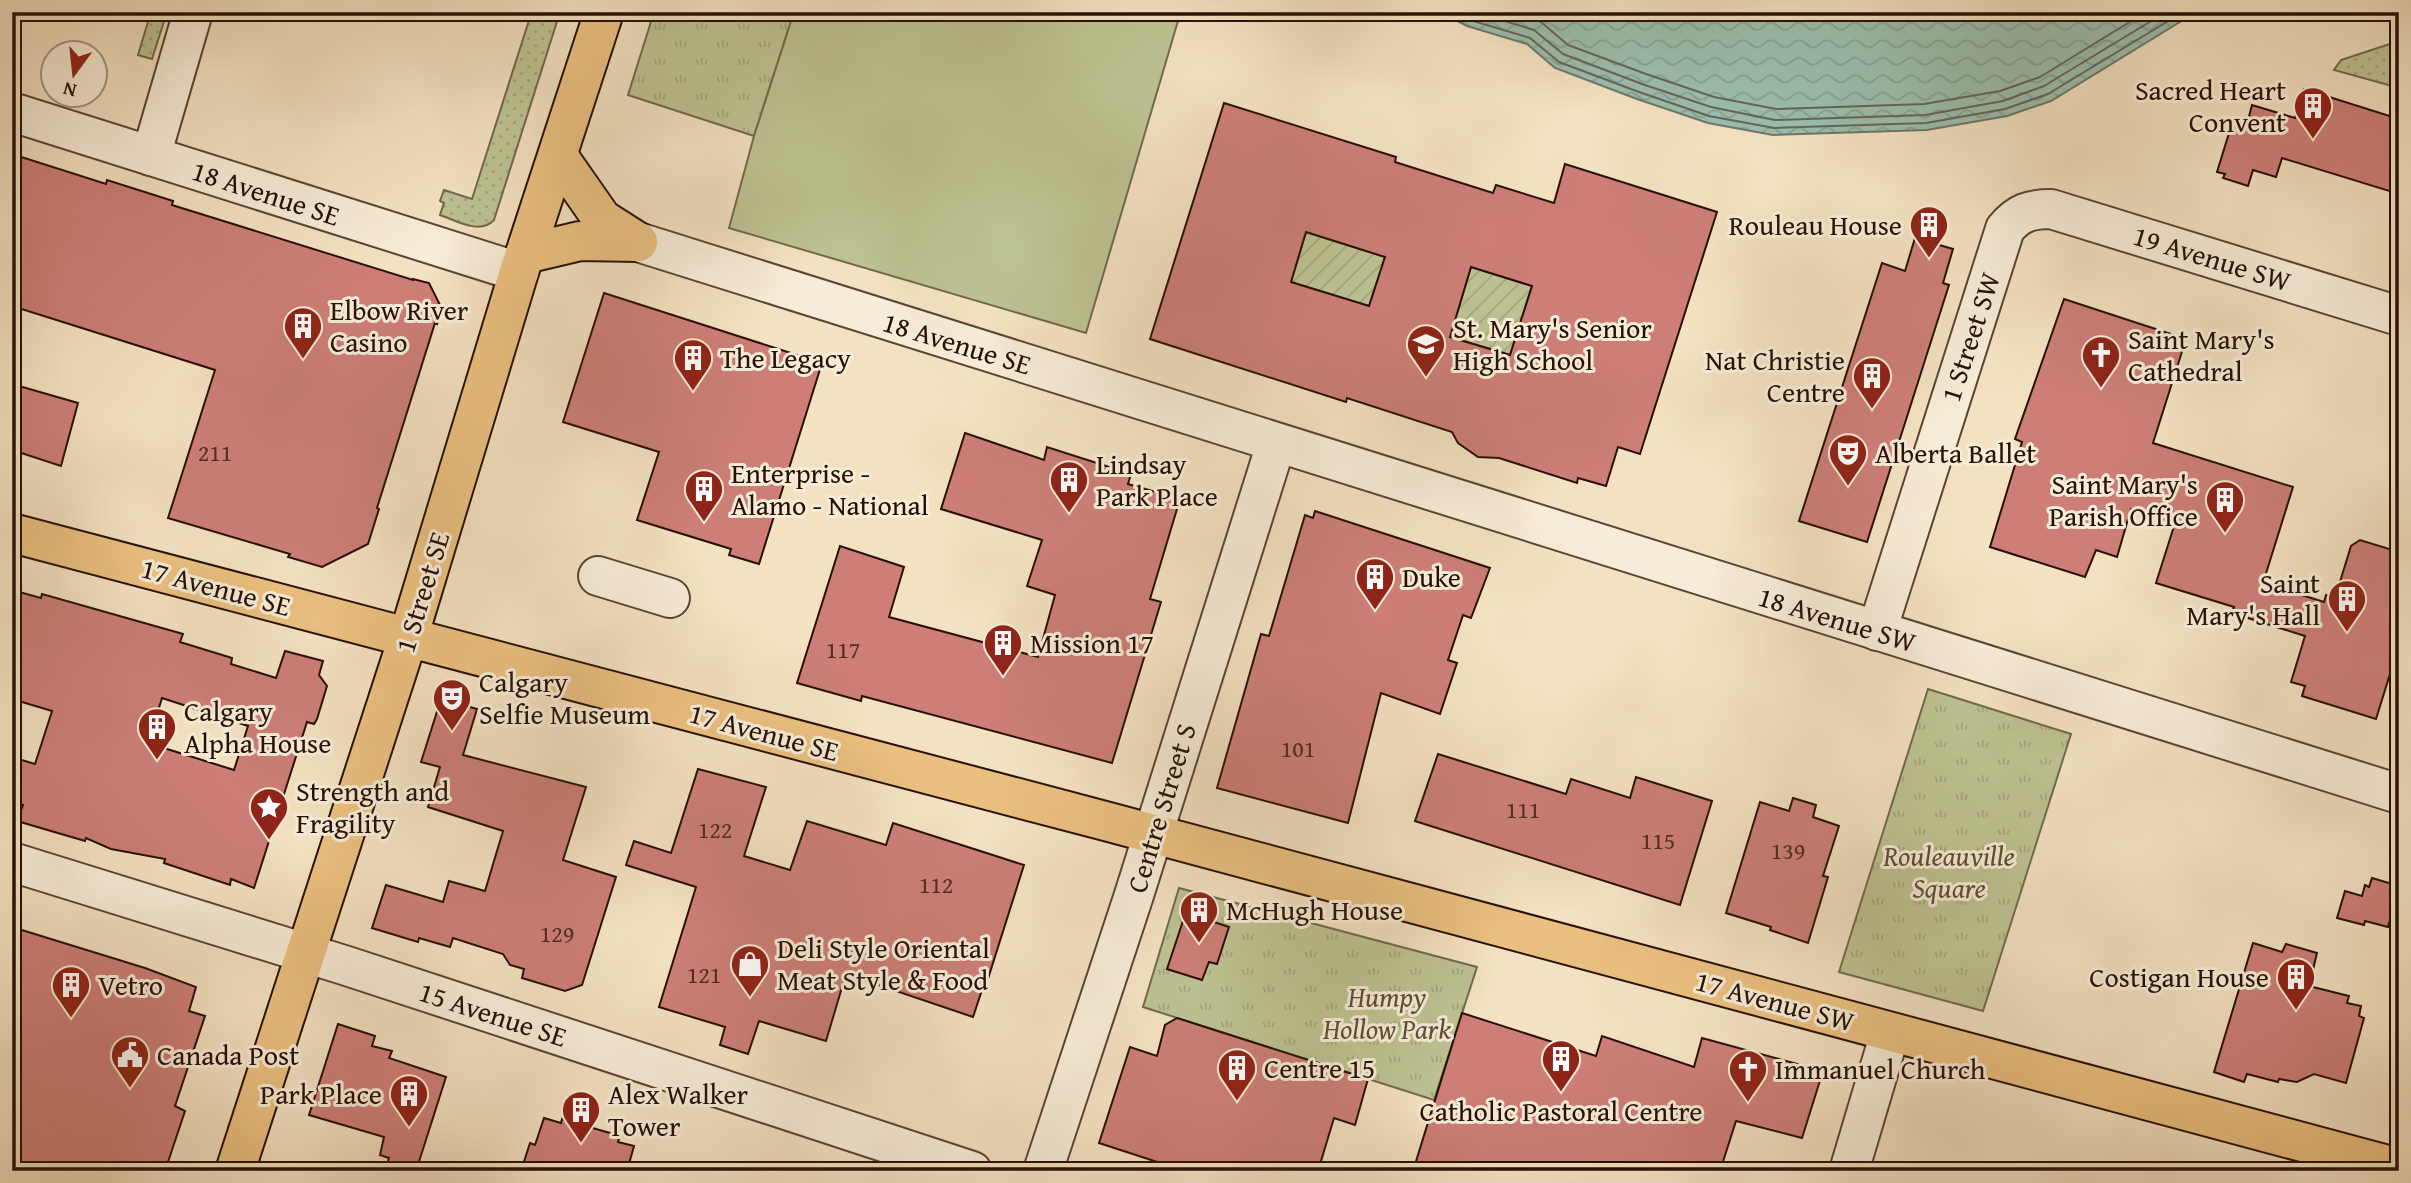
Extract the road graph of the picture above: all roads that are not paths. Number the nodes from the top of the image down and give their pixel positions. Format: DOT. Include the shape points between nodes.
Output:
graph roads {
  1 [pos="193,12"];
  2 [pos="604,12"];
  3 [pos="12,112"];
  4 [pos="151,156"];
  5 [pos="558,156"];
  6 [pos="2025,212"];
  7 [pos="638,243"];
  8 [pos="522,263"];
  9 [pos="2399,316"];
  10 [pos="1276,443"];
  11 [pos="12,533"];
  12 [pos="598,576"];
  13 [pos="670,598"];
  14 [pos="1877,631"];
  15 [pos="408,638"];
  16 [pos="2399,794"];
  17 [pos="1151,834"];
  18 [pos="12,862"];
  19 [pos="304,953"];
  20 [pos="1890,1032"];
  21 [pos="2399,1168"];
  22 [pos="235,1171"];
  23 [pos="972,1171"];
  24 [pos="1043,1171"];
  25 [pos="1849,1171"];
  1 -- 4 [label="street"];
  2 -- 5 [label="main road, 1 Street SE"];
  3 -- 4 [label="street, 18 Avenue SE"];
  4 -- 8 [label="street, 18 Avenue SE"];
  5 -- 7 [label="main road" via="603,219"];
  5 -- 8 [label="main road, 1 Street SE"];
  6 -- 9 [label="street, 19 Avenue SW" via="2051,209"];
  6 -- 14 [label="street, 1 Street SW" via="2005,229"];
  7 -- 8 [label="main road" via="580,241"];
  7 -- 10 [label="street, 18 Avenue SE"];
  8 -- 15 [label="main road, 1 Street SE"];
  10 -- 14 [label="street, 18 Avenue SW"];
  10 -- 17 [label="street, Centre Street S"];
  11 -- 15 [label="main road, 17 Avenue SE"];
  12 -- 13 [label="street"];
  14 -- 16 [label="street, 18 Avenue SW"];
  15 -- 17 [label="main road, 17 Avenue SE"];
  15 -- 19 [label="main road, 1 Street SE"];
  17 -- 20 [label="main road, 17 Avenue SW"];
  17 -- 24 [label="street, Centre Street S"];
  18 -- 19 [label="street, 15 Avenue SE"];
  19 -- 22 [label="main road, 1 Street SE"];
  19 -- 23 [label="street, 15 Avenue SE"];
  20 -- 21 [label="main road, 17 Avenue SW"];
  20 -- 25 [label="street"];
}
